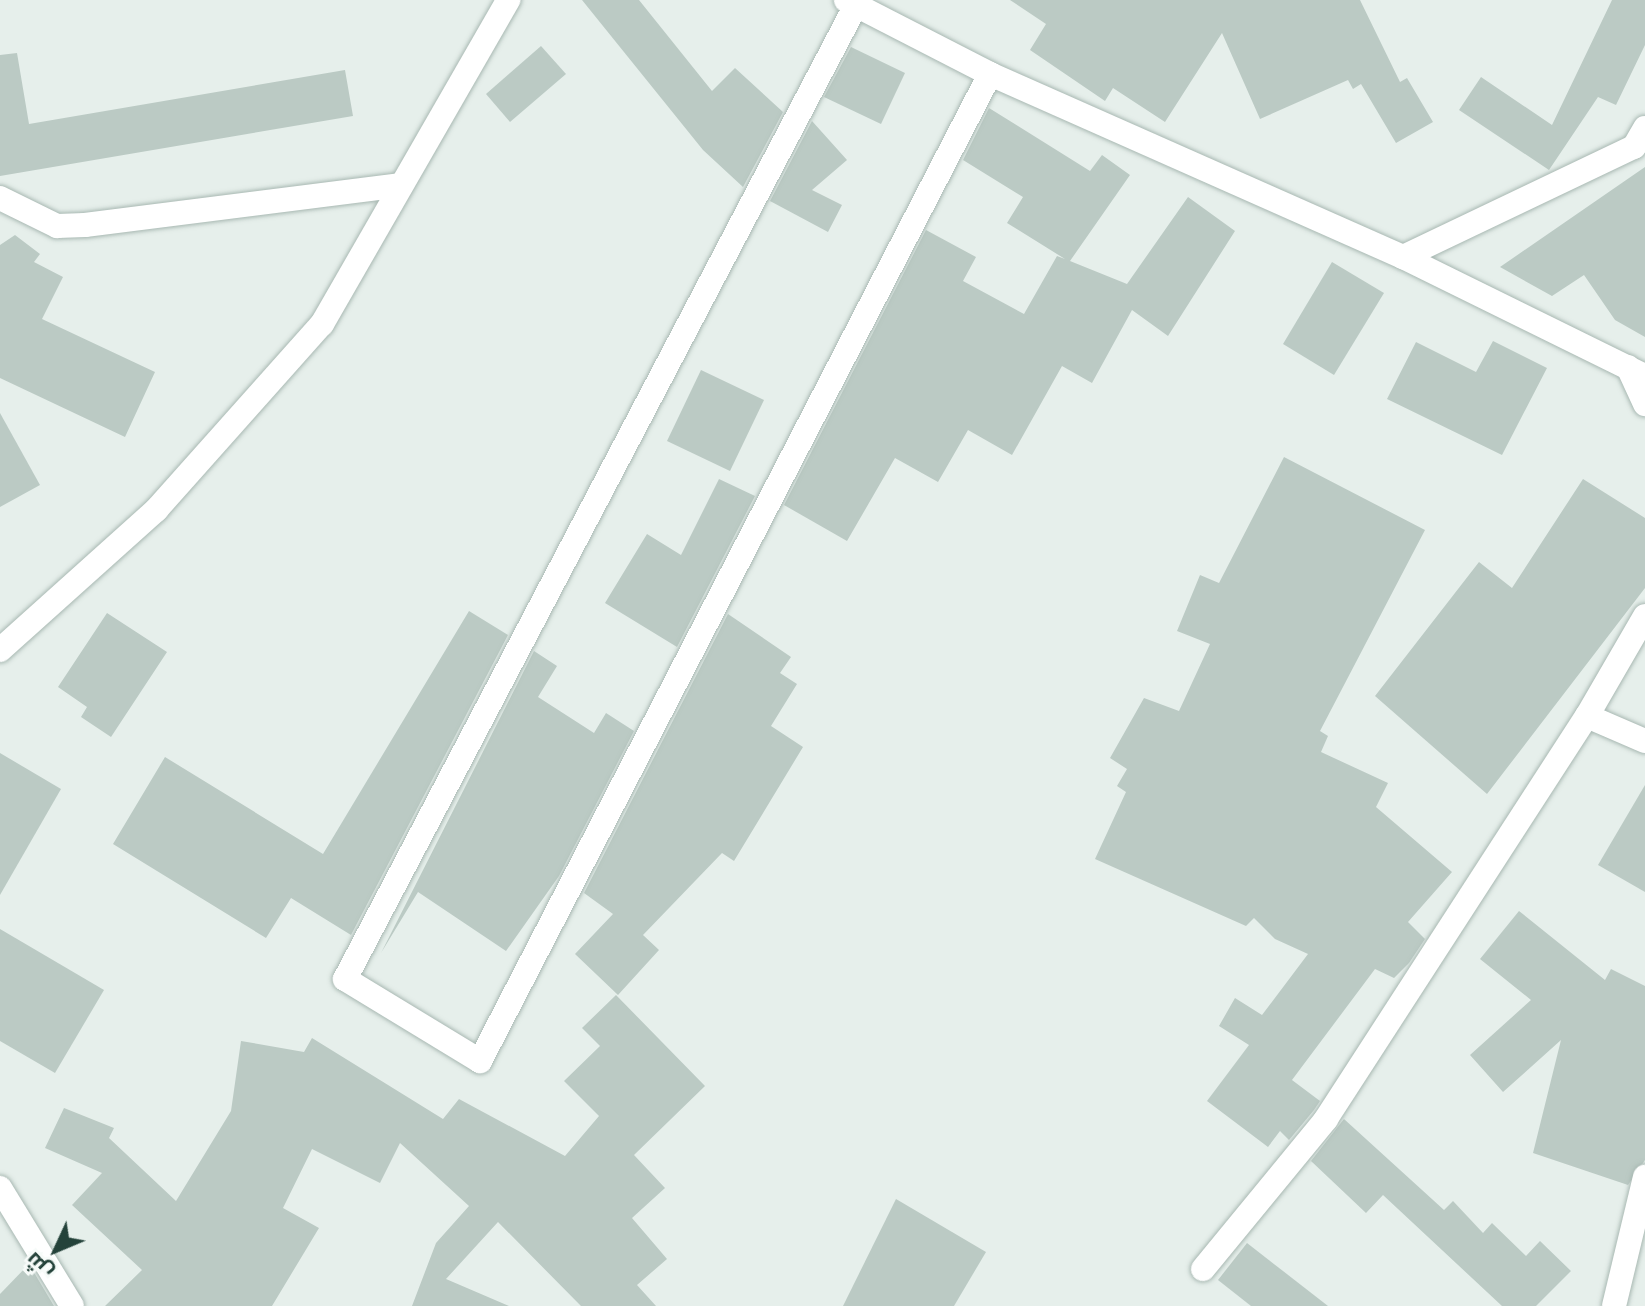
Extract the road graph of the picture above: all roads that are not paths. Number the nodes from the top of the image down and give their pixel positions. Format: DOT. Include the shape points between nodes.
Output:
graph roads {
  1 [pos="508,0"];
  2 [pos="851,2"];
  3 [pos="990,74"];
  4 [pos="1645,128"];
  5 [pos="401,185"];
  6 [pos="0,198"];
  7 [pos="1403,257"];
  8 [pos="1636,372"];
  9 [pos="1645,404"];
  10 [pos="1645,616"];
  11 [pos="0,650"];
  12 [pos="1587,716"];
  13 [pos="1645,741"];
  14 [pos="1645,1177"];
  15 [pos="0,1188"];
  16 [pos="1203,1269"];
  17 [pos="72,1306"];
  18 [pos="1614,1306"];
  1 -- 5 [label="street"];
  2 -- 3 [label="street"];
  2 -- 3 [label="street" via="345,979 480,1061"];
  3 -- 7 [label="street"];
  4 -- 7 [label="street" via="1634,147"];
  5 -- 6 [label="street" via="57,226"];
  5 -- 11 [label="street" via="322,324 264,395 156,510"];
  7 -- 8 [label="street"];
  8 -- 9 [label="street"];
  10 -- 12 [label="street"];
  12 -- 13 [label="street"];
  12 -- 16 [label="street" via="1326,1119"];
  14 -- 18 [label="street"];
  15 -- 17 [label="street"];
}
